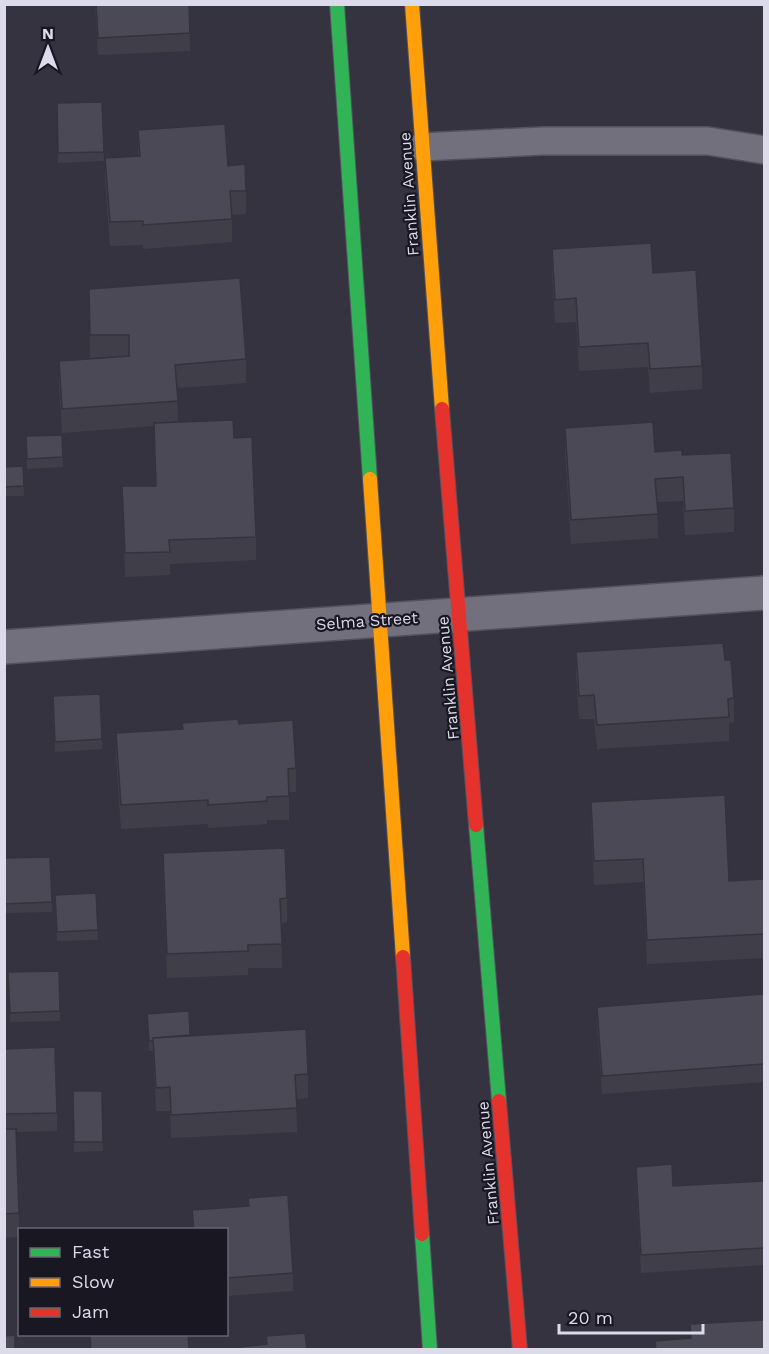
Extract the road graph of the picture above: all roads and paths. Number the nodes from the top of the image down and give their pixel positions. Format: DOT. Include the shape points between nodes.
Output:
graph roads {
  1 [pos="337,4"];
  2 [pos="412,4"];
  3 [pos="422,147"];
  4 [pos="765,150"];
  5 [pos="765,593"];
  6 [pos="459,614"];
  7 [pos="380,620"];
  8 [pos="4,647"];
  9 [pos="430,1350"];
  10 [pos="520,1350"];
  1 -- 7 [label="street"];
  2 -- 3 [label="street, Franklin Avenue"];
  3 -- 4 [label="lane" via="543,141 708,141"];
  3 -- 6 [label="street, Franklin Avenue"];
  5 -- 6 [label="street, Selma Street"];
  6 -- 7 [label="street, Selma Street"];
  6 -- 10 [label="street, Franklin Avenue"];
  7 -- 8 [label="street, Selma Street"];
  7 -- 9 [label="street"];
}
